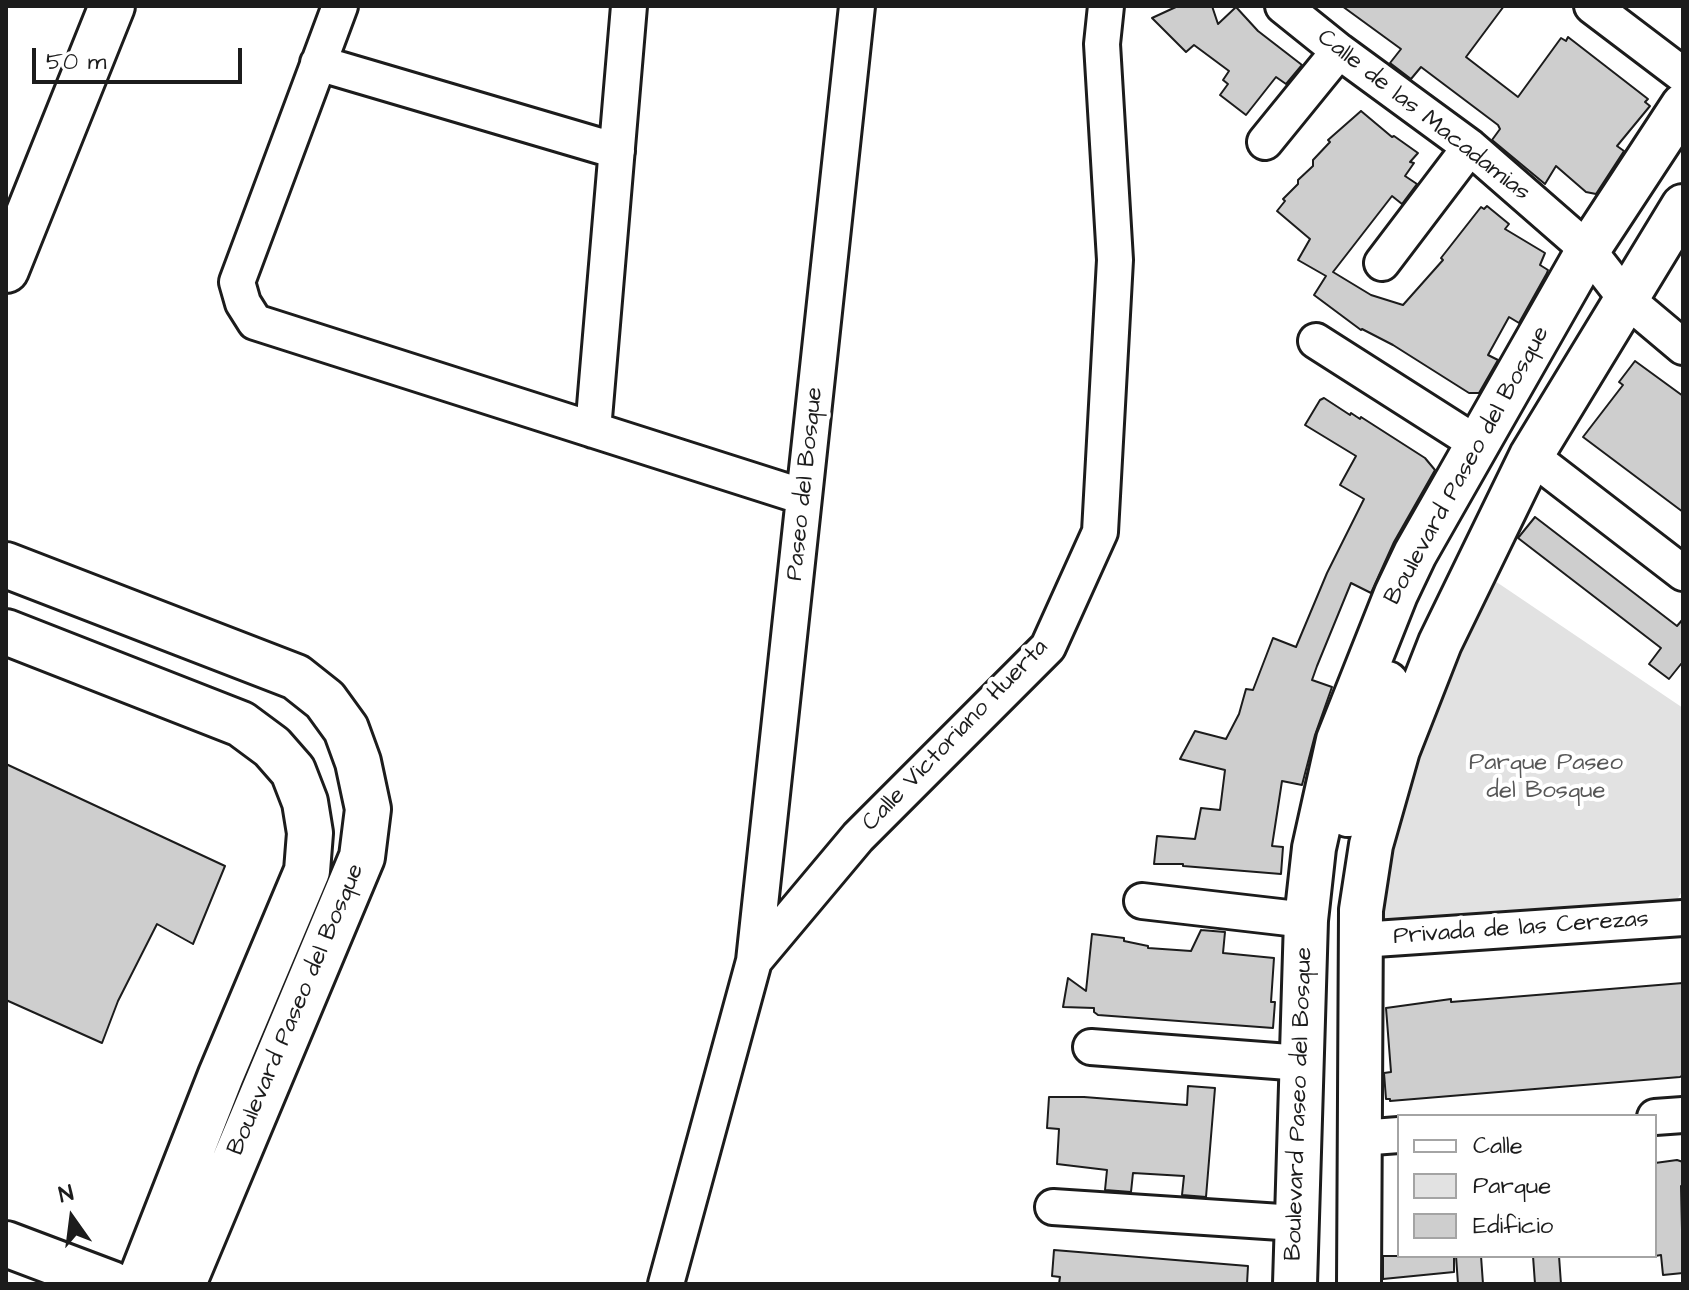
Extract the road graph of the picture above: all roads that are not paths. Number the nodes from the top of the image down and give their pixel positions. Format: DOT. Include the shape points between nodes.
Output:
graph roads {
  1 [pos="112,6"];
  2 [pos="340,6"];
  3 [pos="629,6"];
  4 [pos="857,6"];
  5 [pos="1106,6"];
  6 [pos="1283,6"];
  7 [pos="1592,6"];
  8 [pos="1339,51"];
  9 [pos="318,63"];
  10 [pos="1683,75"];
  11 [pos="1683,105"];
  12 [pos="1265,142"];
  13 [pos="1470,147"];
  14 [pos="617,151"];
  15 [pos="1683,206"];
  16 [pos="1588,250"];
  17 [pos="1382,263"];
  18 [pos="6,270"];
  19 [pos="1626,299"];
  20 [pos="1316,341"];
  21 [pos="1683,347"];
  22 [pos="593,430"];
  23 [pos="1476,443"];
  24 [pos="1531,456"];
  25 [pos="804,497"];
  26 [pos="6,565"];
  27 [pos="1683,573"];
  28 [pos="1396,594"];
  29 [pos="6,632"];
  30 [pos="1142,901"];
  31 [pos="1683,918"];
  32 [pos="1306,920"];
  33 [pos="1360,925"];
  34 [pos="754,961"];
  35 [pos="1091,1047"];
  36 [pos="1302,1063"];
  37 [pos="1683,1115"];
  38 [pos="1657,1117"];
  39 [pos="1379,1137"];
  40 [pos="1053,1207"];
  41 [pos="1296,1223"];
  42 [pos="6,1244"];
  43 [pos="112,1284"];
  44 [pos="139,1284"];
  45 [pos="183,1284"];
  46 [pos="666,1284"];
  47 [pos="1295,1284"];
  48 [pos="1359,1284"];
  1 -- 18 [label="main road"];
  2 -- 9 [label="street"];
  3 -- 14 [label="street"];
  4 -- 25 [label="street, Paseo del Bosque"];
  5 -- 34 [label="street, Calle Victoriano Huerta" via="1102,44 1115,260 1100,532 1048,647 858,837"];
  6 -- 8 [label="street, Calle de las Macadamias"];
  7 -- 10 [label="street"];
  8 -- 12 [label="street"];
  8 -- 13 [label="street, Calle de las Macadamias"];
  9 -- 14 [label="street"];
  9 -- 22 [label="street" via="237,282 255,322"];
  11 -- 16 [label="street, Boulevard Paseo del Bosque"];
  13 -- 16 [label="street, Calle de las Macadamias"];
  13 -- 17 [label="street"];
  14 -- 22 [label="street"];
  15 -- 19 [label="street"];
  16 -- 19 [label="street, Calle de las Macadamias"];
  16 -- 23 [label="street, Boulevard Paseo del Bosque"];
  19 -- 21 [label="street, Calle de las Macadamias"];
  19 -- 24 [label="street"];
  20 -- 23 [label="street"];
  22 -- 25 [label="street"];
  23 -- 28 [label="street, Boulevard Paseo del Bosque"];
  24 -- 27 [label="street"];
  24 -- 33 [label="street" via="1440,643 1398,750 1371,845"];
  25 -- 34 [label="street, Paseo del Bosque"];
  26 -- 45 [label="main road, Boulevard Paseo del Bosque" via="296,677 325,700 346,729 358,762 368,809 362,857"];
  28 -- 32 [label="street, Boulevard Paseo del Bosque" via="1338,740 1314,848"];
  28 -- 33 [label="street" via="1400,637 1348,810 1346,895"];
  29 -- 44 [label="main road, Boulevard Paseo del Bosque" via="241,724 293,771 305,802 310,833 307,871"];
  30 -- 32 [label="street"];
  31 -- 33 [label="street, Privada de las Cerezas"];
  32 -- 36 [label="street, Boulevard Paseo del Bosque"];
  33 -- 39 [label="street"];
  34 -- 46 [label="street, Calle Victoriano Huerta"];
  35 -- 36 [label="street"];
  36 -- 41 [label="street, Boulevard Paseo del Bosque"];
  37 -- 38 [label="street"];
  39 -- 48 [label="street"];
  40 -- 41 [label="street"];
  41 -- 47 [label="street, Boulevard Paseo del Bosque"];
  42 -- 43 [label="main road"];
}
